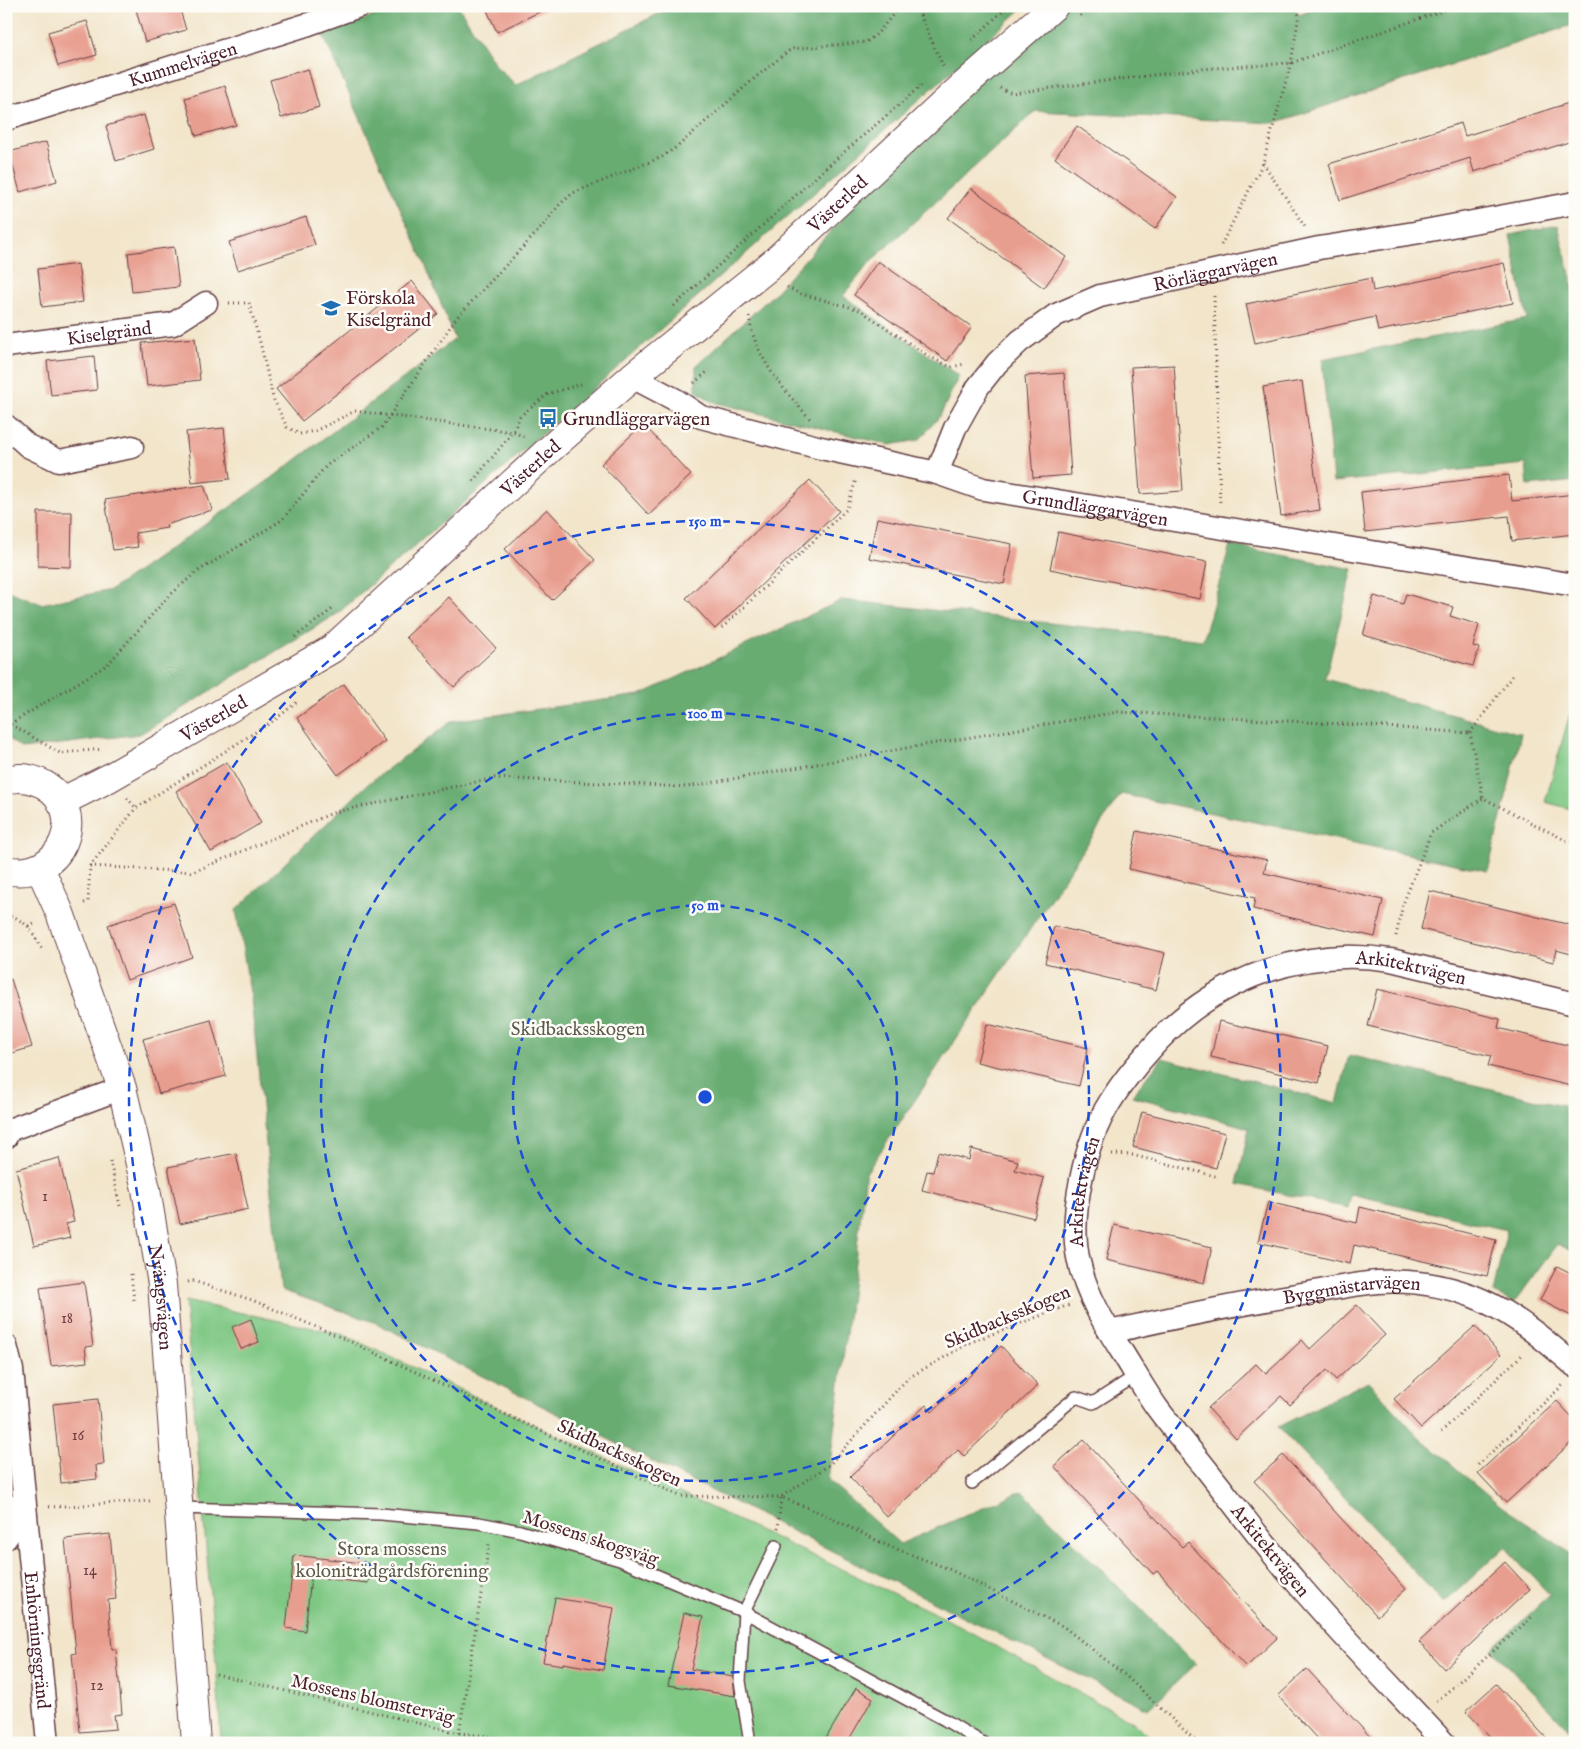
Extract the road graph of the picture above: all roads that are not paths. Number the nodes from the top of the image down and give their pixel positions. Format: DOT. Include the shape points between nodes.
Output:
graph roads {
  1 [pos="359,6"];
  2 [pos="1054,6"];
  3 [pos="6,120"];
  4 [pos="1575,203"];
  5 [pos="206,303"];
  6 [pos="6,346"];
  7 [pos="632,377"];
  8 [pos="6,426"];
  9 [pos="132,447"];
  10 [pos="937,473"];
  11 [pos="1575,585"];
  12 [pos="6,780"];
  13 [pos="62,802"];
  14 [pos="40,868"];
  15 [pos="6,870"];
  16 [pos="1575,1004"];
  17 [pos="122,1088"];
  18 [pos="7,1132"];
  19 [pos="1110,1332"];
  20 [pos="6,1346"];
  21 [pos="1571,1373"];
  22 [pos="1137,1375"];
  23 [pos="972,1483"];
  24 [pos="15,1508"];
  25 [pos="179,1508"];
  26 [pos="6,1538"];
  27 [pos="776,1546"];
  28 [pos="744,1612"];
  29 [pos="48,1743"];
  30 [pos="196,1743"];
  31 [pos="750,1743"];
  32 [pos="983,1743"];
  33 [pos="1444,1743"];
  1 -- 3 [label="street, Kummelvägen"];
  2 -- 7 [label="street, Västerled" via="772,264"];
  4 -- 10 [label="street, Rörläggarvägen" via="1319,248 1100,296 1056,314 1020,341 978,387 955,428"];
  5 -- 6 [label="street, Kiselgränd" via="173,324"];
  7 -- 10 [label="street, Grundläggarvägen" via="701,417"];
  7 -- 13 [label="street, Västerled" via="332,649"];
  8 -- 9 [label="street" via="28,446 59,461"];
  10 -- 11 [label="street, Grundläggarvägen" via="983,489"];
  12 -- 13 [label="street" via="16,777 32,779 51,788"];
  13 -- 14 [label="street" via="67,816 67,833 57,854"];
  14 -- 15 [label="street" via="24,872"];
  14 -- 17 [label="street, Nyängsvägen" via="60,913"];
  16 -- 19 [label="street, Arkitektvägen" via="1368,956 1288,963 1247,978 1201,1003 1134,1067 1108,1103 1082,1174 1075,1226 1078,1261 1091,1296"];
  17 -- 18 [label="street"];
  17 -- 25 [label="street, Nyängsvägen" via="146,1189 162,1284"];
  19 -- 21 [label="street, Byggmästarvägen" via="1269,1299 1378,1282 1410,1283 1445,1288 1482,1300 1508,1314 1541,1337"];
  19 -- 22 [label="street, Arkitektvägen"];
  20 -- 24 [label="street, Enhörningsgränd" via="12,1370"];
  22 -- 23 [label="lane" via="1093,1402 1076,1397"];
  22 -- 33 [label="street, Arkitektvägen" via="1156,1407 1296,1583"];
  24 -- 26 [label="street"];
  24 -- 29 [label="street, Enhörningsgränd"];
  25 -- 28 [label="lane, Mossens skogsväg" via="381,1514 479,1523 620,1560"];
  25 -- 30 [label="street, Nyängsvägen"];
  27 -- 28 [label="lane"];
  28 -- 31 [label="lane" via="740,1681"];
  28 -- 32 [label="lane, Mossens skogsväg"];
}
